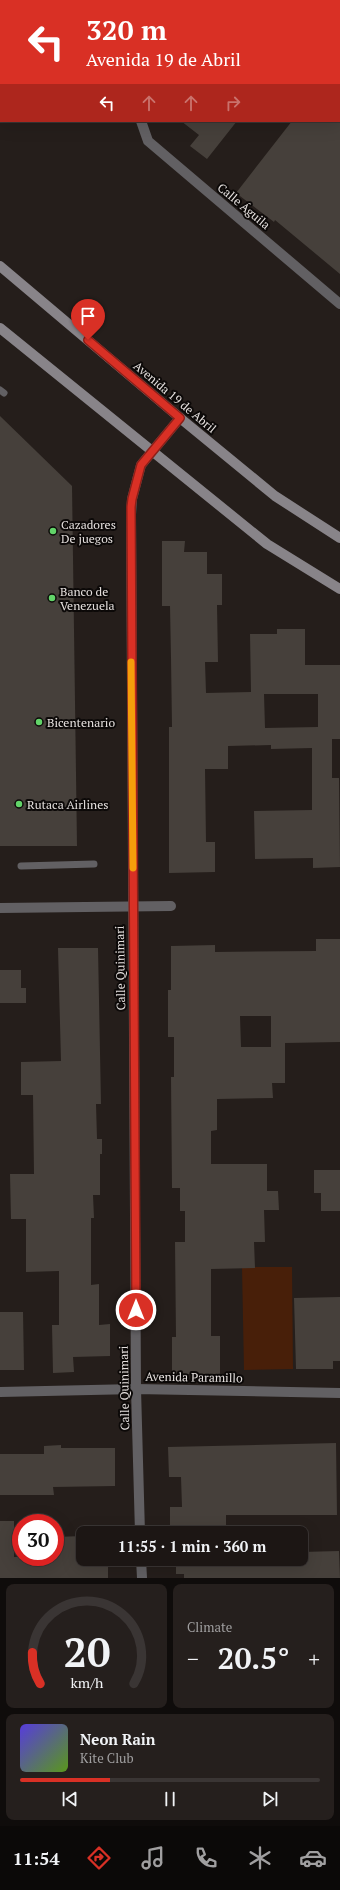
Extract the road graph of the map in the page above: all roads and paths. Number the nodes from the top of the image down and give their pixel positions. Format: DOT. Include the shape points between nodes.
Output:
graph roads {
  1 [pos="141,122"];
  2 [pos="0,266"];
  3 [pos="340,304"];
  4 [pos="0,328"];
  5 [pos="180,418"];
  6 [pos="152,452"];
  7 [pos="340,538"];
  8 [pos="340,589"];
  9 [pos="94,864"];
  10 [pos="21,866"];
  11 [pos="171,906"];
  12 [pos="133,907"];
  13 [pos="0,908"];
  14 [pos="136,1389"];
  15 [pos="0,1392"];
  16 [pos="340,1393"];
  17 [pos="140,1526"];
  18 [pos="141,1566"];
  19 [pos="142,1578"];
  1 -- 3 [label="street, Calle Águila" via="148,141"];
  2 -- 5 [label="main road, Avenida 19 de Abril"];
  4 -- 6 [label="main road"];
  5 -- 6 [label="street, Calle Quinimari"];
  5 -- 7 [label="main road, Avenida 19 de Abril" via="275,496"];
  6 -- 8 [label="main road" via="267,544"];
  6 -- 12 [label="street, Calle Quinimari" via="141,465 132,499 131,515"];
  9 -- 10 [label="lane"];
  11 -- 12 [label="street"];
  12 -- 13 [label="street"];
  12 -- 14 [label="street, Calle Quinimari"];
  14 -- 15 [label="street, Avenida Paramillo"];
  14 -- 16 [label="street, Avenida Paramillo"];
  14 -- 17 [label="street, Calle Quinimari"];
  18 -- 19 [label="street"];
}
